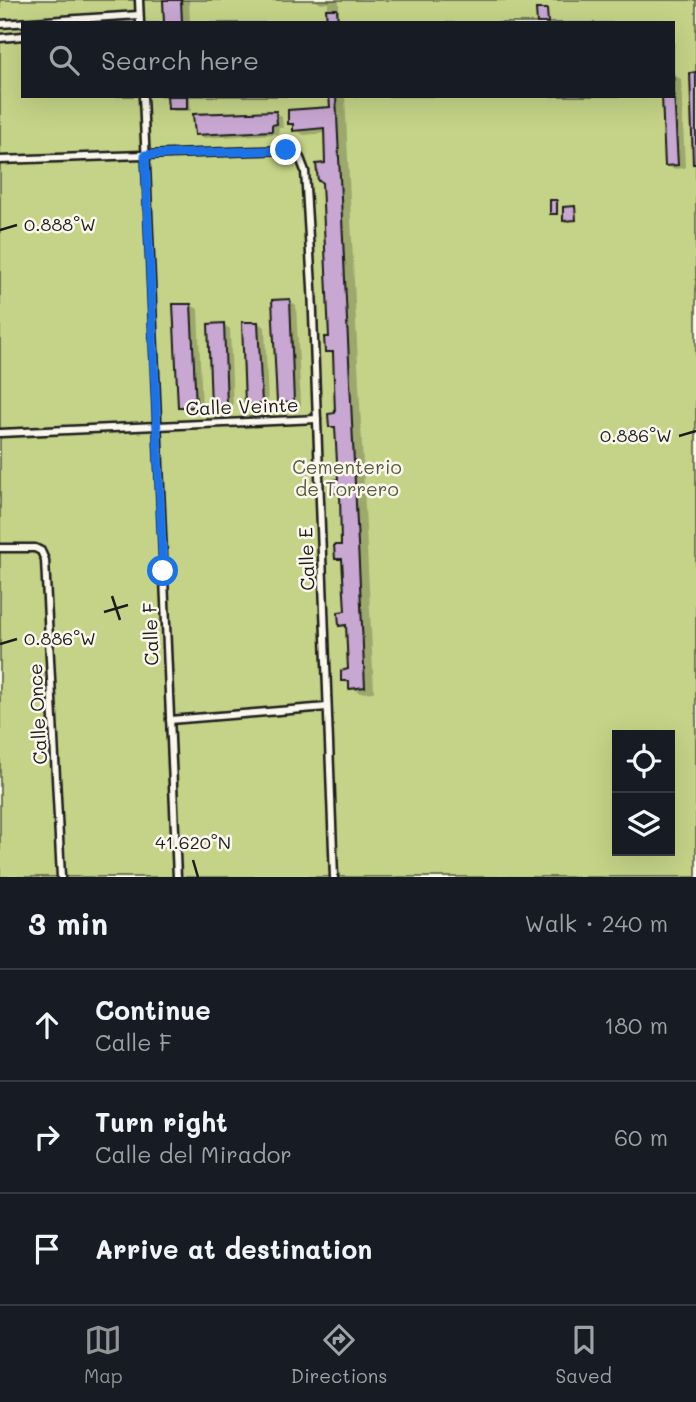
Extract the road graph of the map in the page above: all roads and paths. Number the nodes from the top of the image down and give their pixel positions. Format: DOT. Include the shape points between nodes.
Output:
graph roads {
  1 [pos="139,0"];
  2 [pos="140,19"];
  3 [pos="84,21"];
  4 [pos="21,23"];
  5 [pos="0,24"];
  6 [pos="21,36"];
  7 [pos="0,38"];
  8 [pos="143,98"];
  9 [pos="145,155"];
  10 [pos="0,160"];
  11 [pos="317,418"];
  12 [pos="157,425"];
  13 [pos="0,433"];
  14 [pos="0,548"];
  15 [pos="327,707"];
  16 [pos="170,720"];
  17 [pos="61,877"];
  18 [pos="177,877"];
  19 [pos="334,877"];
  1 -- 2 [label="lane"];
  2 -- 3 [label="lane"];
  4 -- 5 [label="lane"];
  6 -- 7 [label="lane"];
  8 -- 9 [label="lane, Calle F"];
  9 -- 10 [label="lane"];
  9 -- 11 [label="lane, Calle E" via="286,150 300,158 305,171"];
  9 -- 12 [label="lane, Calle F"];
  11 -- 12 [label="lane, Calle Veinte"];
  11 -- 15 [label="lane, Calle E"];
  12 -- 13 [label="lane, Calle Veinte"];
  12 -- 16 [label="lane, Calle F"];
  14 -- 17 [label="lane, Calle Once" via="35,548 45,561"];
  15 -- 16 [label="lane"];
  15 -- 19 [label="lane, Calle E"];
  16 -- 18 [label="lane, Calle F"];
}
